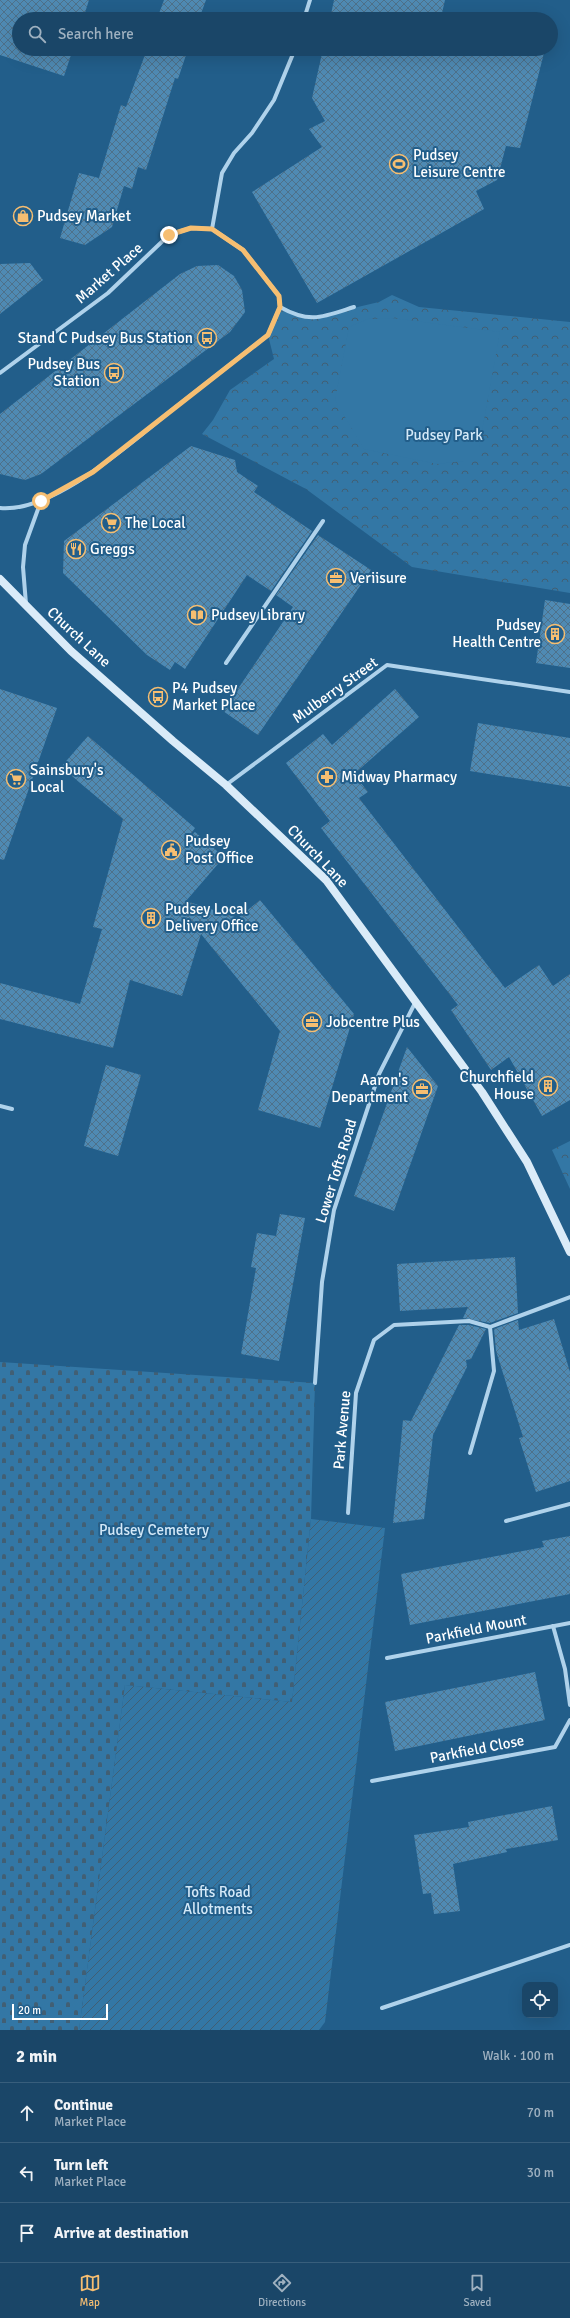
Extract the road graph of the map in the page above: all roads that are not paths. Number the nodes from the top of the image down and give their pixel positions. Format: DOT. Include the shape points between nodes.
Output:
graph roads {
  1 [pos="310,0"];
  2 [pos="306,12"];
  3 [pos="292,56"];
  4 [pos="212,229"];
  5 [pos="280,307"];
  6 [pos="354,308"];
  7 [pos="0,373"];
  8 [pos="41,501"];
  9 [pos="0,508"];
  10 [pos="323,521"];
  11 [pos="0,580"];
  12 [pos="26,606"];
  13 [pos="226,663"];
  14 [pos="570,692"];
  15 [pos="226,785"];
  16 [pos="416,1001"];
  17 [pos="0,1106"];
  18 [pos="12,1109"];
  19 [pos="570,1252"];
  20 [pos="570,1297"];
  21 [pos="490,1327"];
  22 [pos="315,1383"];
  23 [pos="470,1453"];
  24 [pos="570,1504"];
  25 [pos="348,1513"];
  26 [pos="506,1521"];
  27 [pos="570,1623"];
  28 [pos="553,1626"];
  29 [pos="387,1658"];
  30 [pos="570,1705"];
  31 [pos="570,1720"];
  32 [pos="372,1781"];
  33 [pos="570,1945"];
  34 [pos="382,2008"];
  1 -- 2 [label="street"];
  3 -- 4 [label="street" via="274,100 222,173"];
  4 -- 5 [label="street" via="243,250 279,296"];
  4 -- 7 [label="street, Market Place" via="191,228 169,235 108,293"];
  5 -- 6 [label="street" via="308,319 321,318"];
  5 -- 8 [label="street" via="268,335 93,472"];
  8 -- 9 [label="street" via="10,509"];
  8 -- 12 [label="street" via="25,545 23,567"];
  10 -- 13 [label="street"];
  11 -- 12 [label="main road, Church Lane"];
  12 -- 15 [label="main road, Church Lane" via="94,672"];
  14 -- 15 [label="street, Mulberry Street" via="387,665"];
  15 -- 16 [label="main road, Church Lane" via="326,880"];
  16 -- 19 [label="main road, Church Lane" via="482,1092 527,1162"];
  16 -- 22 [label="street, Lower Tofts Road" via="379,1074 334,1210 322,1282"];
  17 -- 18 [label="street"];
  20 -- 21 [label="street"];
  21 -- 23 [label="street" via="494,1371"];
  21 -- 25 [label="street, Park Avenue" via="469,1321 394,1325 374,1340 356,1393"];
  24 -- 26 [label="street"];
  27 -- 28 [label="street, Parkfield Mount"];
  28 -- 29 [label="street, Parkfield Mount"];
  28 -- 30 [label="street" via="565,1669"];
  31 -- 32 [label="street, Parkfield Close" via="554,1747"];
  33 -- 34 [label="street"];
}
